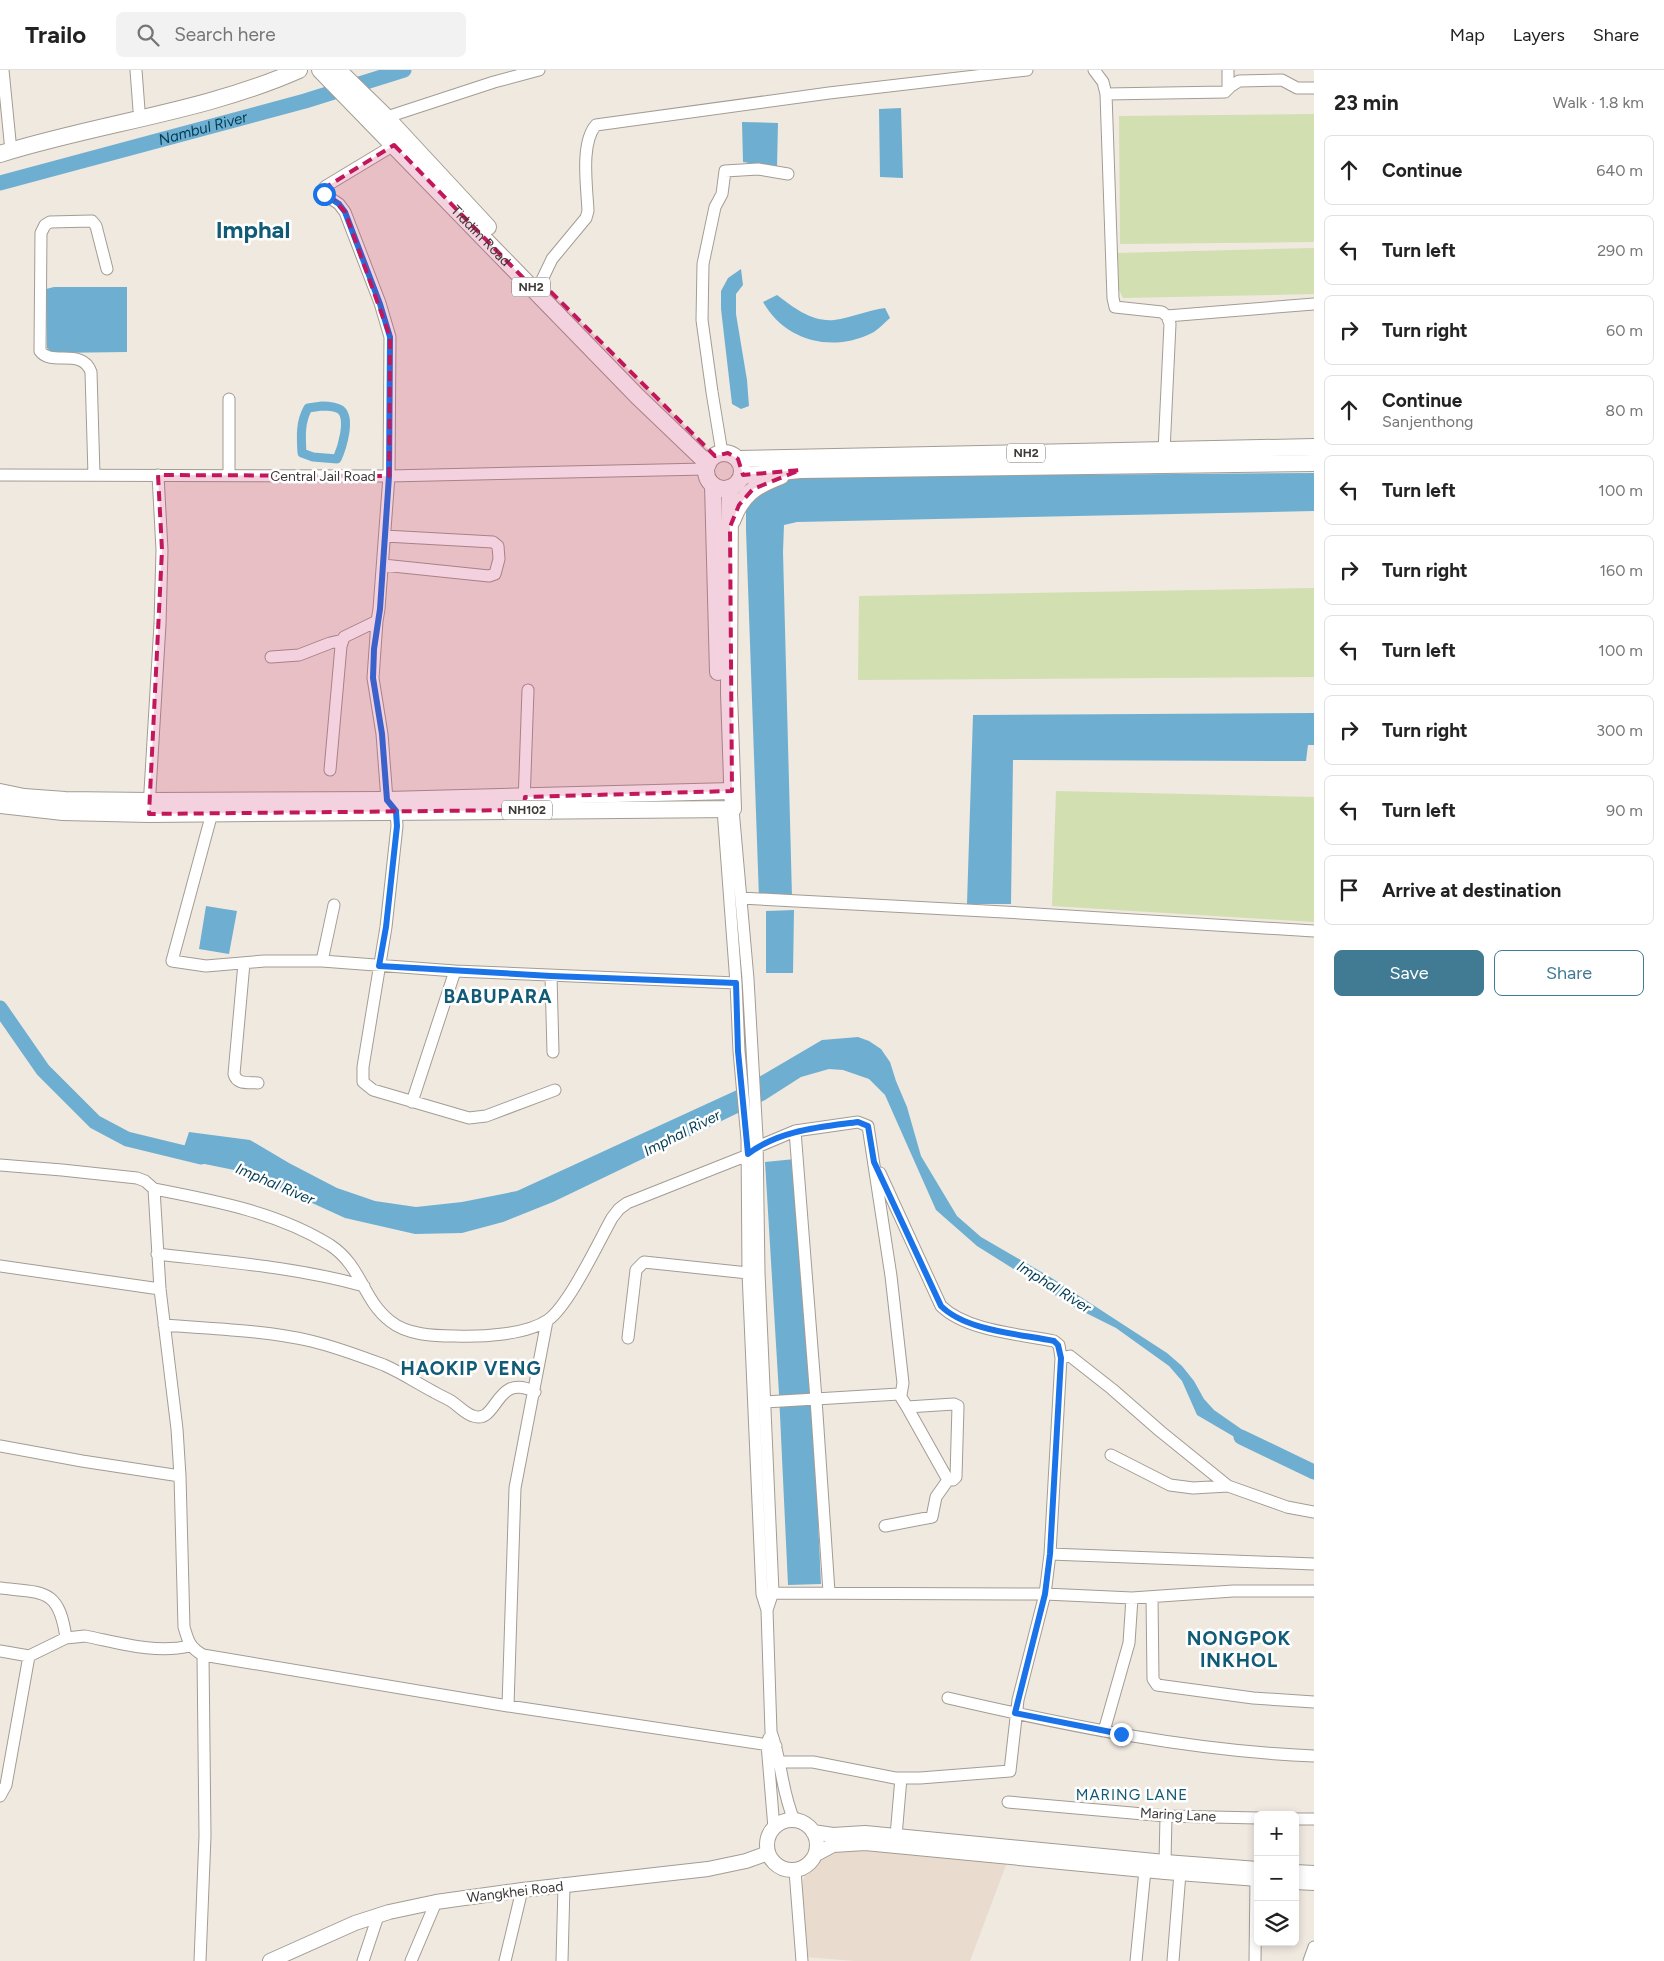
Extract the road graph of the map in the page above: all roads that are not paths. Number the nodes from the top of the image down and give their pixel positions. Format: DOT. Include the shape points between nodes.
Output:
graph roads {
  1 [pos="2,70"];
  2 [pos="136,70"];
  3 [pos="299,70"];
  4 [pos="320,70"];
  5 [pos="339,70"];
  6 [pos="539,70"];
  7 [pos="1027,70"];
  8 [pos="1228,70"];
  9 [pos="1099,73"];
  10 [pos="1314,88"];
  11 [pos="1228,89"];
  12 [pos="1106,94"];
  13 [pos="364,104"];
  14 [pos="138,110"];
  15 [pos="380,120"];
  16 [pos="394,145"];
  17 [pos="5,152"];
  18 [pos="788,174"];
  19 [pos="107,269"];
  20 [pos="537,286"];
  21 [pos="1314,304"];
  22 [pos="1168,316"];
  23 [pos="229,399"];
  24 [pos="1314,447"];
  25 [pos="1164,451"];
  26 [pos="738,459"];
  27 [pos="713,460"];
  28 [pos="1314,463"];
  29 [pos="800,470"];
  30 [pos="0,475"];
  31 [pos="94,475"];
  32 [pos="158,475"];
  33 [pos="229,476"];
  34 [pos="389,476"];
  35 [pos="742,476"];
  36 [pos="713,485"];
  37 [pos="730,488"];
  38 [pos="730,527"];
  39 [pos="384,536"];
  40 [pos="383,565"];
  41 [pos="377,621"];
  42 [pos="343,640"];
  43 [pos="271,658"];
  44 [pos="528,690"];
  45 [pos="330,770"];
  46 [pos="727,791"];
  47 [pos="0,792"];
  48 [pos="607,803"];
  49 [pos="524,804"];
  50 [pos="0,805"];
  51 [pos="391,806"];
  52 [pos="149,808"];
  53 [pos="728,809"];
  54 [pos="212,813"];
  55 [pos="741,898"];
  56 [pos="334,905"];
  57 [pos="1314,932"];
  58 [pos="322,961"];
  59 [pos="244,962"];
  60 [pos="379,966"];
  61 [pos="455,971"];
  62 [pos="551,976"];
  63 [pos="736,983"];
  64 [pos="553,1052"];
  65 [pos="258,1083"];
  66 [pos="555,1090"];
  67 [pos="412,1102"];
  68 [pos="795,1131"];
  69 [pos="752,1144"];
  70 [pos="874,1162"];
  71 [pos="0,1165"];
  72 [pos="154,1189"];
  73 [pos="157,1254"];
  74 [pos="0,1266"];
  75 [pos="748,1273"];
  76 [pos="364,1286"];
  77 [pos="160,1289"];
  78 [pos="547,1321"];
  79 [pos="164,1324"];
  80 [pos="628,1338"];
  81 [pos="1061,1358"];
  82 [pos="535,1392"];
  83 [pos="901,1395"];
  84 [pos="816,1399"];
  85 [pos="765,1402"];
  86 [pos="907,1407"];
  87 [pos="0,1446"];
  88 [pos="1111,1455"];
  89 [pos="180,1476"];
  90 [pos="948,1480"];
  91 [pos="1228,1486"];
  92 [pos="1314,1512"];
  93 [pos="885,1526"];
  94 [pos="1050,1554"];
  95 [pos="1314,1564"];
  96 [pos="0,1588"];
  97 [pos="1314,1591"];
  98 [pos="829,1592"];
  99 [pos="768,1593"];
  100 [pos="1045,1594"];
  101 [pos="1152,1597"];
  102 [pos="1132,1598"];
  103 [pos="66,1638"];
  104 [pos="190,1646"];
  105 [pos="0,1651"];
  106 [pos="203,1655"];
  107 [pos="29,1656"];
  108 [pos="948,1698"];
  109 [pos="1314,1702"];
  110 [pos="508,1706"];
  111 [pos="1015,1713"];
  112 [pos="1104,1731"];
  113 [pos="772,1745"];
  114 [pos="1314,1756"];
  115 [pos="779,1762"];
  116 [pos="901,1778"];
  117 [pos="0,1796"];
  118 [pos="1008,1802"];
  119 [pos="1166,1816"];
  120 [pos="1254,1818"];
  121 [pos="1299,1819"];
  122 [pos="1314,1819"];
  123 [pos="794,1820"];
  124 [pos="774,1828"];
  125 [pos="813,1832"];
  126 [pos="896,1836"];
  127 [pos="768,1853"];
  128 [pos="816,1854"];
  129 [pos="1165,1862"];
  130 [pos="795,1870"];
  131 [pos="1145,1870"];
  132 [pos="1299,1872"];
  133 [pos="1180,1873"];
  134 [pos="1314,1873"];
  135 [pos="1254,1876"];
  136 [pos="1254,1876"];
  137 [pos="1299,1882"];
  138 [pos="1314,1883"];
  139 [pos="564,1886"];
  140 [pos="522,1890"];
  141 [pos="1256,1901"];
  142 [pos="436,1902"];
  143 [pos="378,1916"];
  144 [pos="1314,1947"];
  145 [pos="508,1959"];
  146 [pos="200,1961"];
  147 [pos="270,1961"];
  148 [pos="363,1961"];
  149 [pos="411,1961"];
  150 [pos="562,1961"];
  151 [pos="802,1961"];
  152 [pos="1136,1961"];
  153 [pos="1173,1961"];
  154 [pos="1255,1961"];
  155 [pos="1309,1961"];
  1 -- 17 [label="street"];
  2 -- 14 [label="street"];
  3 -- 17 [label="highway" via="215,100"];
  4 -- 13 [label="highway, NH2"];
  5 -- 13 [label="highway, NH2"];
  6 -- 15 [label="street"];
  7 -- 20 [label="street" via="596,125 589,132 586,143 586,218 552,259"];
  8 -- 11 [label="street"];
  9 -- 12 [label="street"];
  10 -- 11 [label="street" via="1297,88 1282,80 1238,81"];
  11 -- 12 [label="street" via="1225,92"];
  12 -- 22 [label="street" via="1114,307 1162,312"];
  13 -- 15 [label="highway, NH2"];
  15 -- 16 [label="highway, Tiddim Road / NH2"];
  15 -- 20 [label="highway, NH2"];
  16 -- 20 [label="highway, Tiddim Road / NH2"];
  16 -- 34 [label="street" via="323,189 324,194 345,212 390,337"];
  18 -- 27 [label="street" via="758,169 725,171 722,194 715,206 703,264 702,320"];
  19 -- 31 [label="street" via="92,221 50,222 45,225 41,233 40,351 45,356 80,360 91,372"];
  20 -- 27 [label="highway, NH2"];
  21 -- 22 [label="street"];
  22 -- 25 [label="street"];
  23 -- 33 [label="street"];
  24 -- 25 [label="highway, NH2"];
  25 -- 26 [label="highway, NH2"];
  26 -- 27 [label="highway, NH2" via="728,453"];
  26 -- 35 [label="highway"];
  27 -- 34 [label="street, Central Jail Road"];
  27 -- 36 [label="highway, NH2" via="709,481"];
  28 -- 29 [label="highway, NH2"];
  29 -- 35 [label="highway, NH2"];
  29 -- 38 [label="highway" via="763,482 753,489 739,505"];
  30 -- 31 [label="street, Central Jail Road"];
  31 -- 32 [label="street, Central Jail Road"];
  32 -- 33 [label="street, Central Jail Road"];
  32 -- 52 [label="street" via="162,550 160,624"];
  33 -- 34 [label="street, Central Jail Road"];
  34 -- 39 [label="street"];
  35 -- 37 [label="highway"];
  36 -- 37 [label="highway"];
  36 -- 46 [label="highway"];
  37 -- 38 [label="highway"];
  38 -- 46 [label="highway"];
  39 -- 40 [label="street"];
  39 -- 40 [label="street" via="493,542 498,546 499,559 495,574 489,576"];
  40 -- 41 [label="street"];
  41 -- 42 [label="street"];
  41 -- 51 [label="street" via="373,678"];
  42 -- 43 [label="street" via="298,655"];
  42 -- 45 [label="street"];
  44 -- 49 [label="street"];
  46 -- 48 [label="highway, NH102"];
  46 -- 53 [label="highway"];
  47 -- 52 [label="highway, NH102"];
  48 -- 49 [label="highway, NH102"];
  48 -- 53 [label="highway, NH102"];
  49 -- 51 [label="highway, NH102"];
  50 -- 52 [label="highway, NH102" via="62,812"];
  51 -- 52 [label="highway, NH102"];
  51 -- 54 [label="highway, NH102"];
  51 -- 60 [label="street" via="395,851"];
  52 -- 54 [label="highway, NH102"];
  53 -- 55 [label="street"];
  53 -- 63 [label="street"];
  54 -- 59 [label="street" via="172,961 206,966"];
  55 -- 57 [label="street"];
  55 -- 69 [label="street" via="748,979"];
  56 -- 58 [label="street"];
  58 -- 59 [label="street"];
  58 -- 60 [label="street"];
  59 -- 65 [label="street" via="234,1074 240,1082"];
  60 -- 61 [label="street"];
  60 -- 67 [label="street" via="362,1076 373,1090"];
  61 -- 62 [label="street"];
  61 -- 67 [label="street"];
  62 -- 63 [label="street"];
  62 -- 64 [label="street"];
  63 -- 69 [label="street" via="738,1051"];
  66 -- 67 [label="street" via="477,1118 460,1117"];
  68 -- 69 [label="street"];
  68 -- 70 [label="street" via="864,1123 870,1130"];
  68 -- 84 [label="street"];
  69 -- 75 [label="street"];
  69 -- 78 [label="street" via="619,1209 561,1308"];
  69 -- 85 [label="street"];
  70 -- 81 [label="street" via="941,1306 971,1325 1054,1341"];
  70 -- 83 [label="street" via="898,1334 903,1383"];
  71 -- 72 [label="street" via="137,1178"];
  72 -- 73 [label="street"];
  72 -- 76 [label="street" via="259,1212 317,1237 352,1264"];
  73 -- 76 [label="street" via="285,1269"];
  73 -- 77 [label="street"];
  74 -- 77 [label="street"];
  75 -- 80 [label="street" via="644,1262 636,1270"];
  75 -- 99 [label="street"];
  76 -- 78 [label="street" via="381,1313 392,1323 412,1332 444,1336 489,1335 511,1333"];
  77 -- 79 [label="street"];
  78 -- 82 [label="street"];
  79 -- 82 [label="street" via="274,1335 345,1350 407,1376 477,1417 486,1415 502,1393 511,1387 520,1386"];
  79 -- 89 [label="street"];
  81 -- 91 [label="street" via="1070,1356"];
  81 -- 94 [label="street"];
  82 -- 110 [label="street" via="515,1488"];
  83 -- 84 [label="street"];
  83 -- 86 [label="street"];
  84 -- 85 [label="street"];
  84 -- 98 [label="street"];
  85 -- 99 [label="street"];
  86 -- 90 [label="street"];
  86 -- 90 [label="street" via="958,1406 956,1477"];
  87 -- 89 [label="street"];
  88 -- 91 [label="street" via="1170,1485 1193,1488"];
  89 -- 104 [label="street" via="184,1627"];
  90 -- 93 [label="street" via="936,1497 932,1517"];
  91 -- 92 [label="street" via="1286,1507"];
  94 -- 95 [label="street"];
  94 -- 100 [label="street"];
  96 -- 103 [label="street" via="39,1592 53,1600 62,1615"];
  97 -- 101 [label="street" via="1233,1591"];
  98 -- 99 [label="street"];
  98 -- 100 [label="street"];
  99 -- 113 [label="street"];
  100 -- 102 [label="street"];
  100 -- 111 [label="street"];
  101 -- 102 [label="street"];
  101 -- 109 [label="street" via="1153,1679 1157,1685 1253,1698"];
  102 -- 112 [label="street" via="1129,1643"];
  103 -- 104 [label="street" via="85,1636 166,1650"];
  103 -- 107 [label="street"];
  104 -- 106 [label="street"];
  105 -- 107 [label="street"];
  106 -- 110 [label="street"];
  106 -- 146 [label="street" via="205,1836"];
  107 -- 117 [label="street" via="6,1784"];
  108 -- 111 [label="street"];
  110 -- 113 [label="street"];
  111 -- 112 [label="street"];
  111 -- 116 [label="street" via="1011,1769 1008,1772"];
  112 -- 114 [label="street" via="1257,1754"];
  113 -- 115 [label="street"];
  113 -- 124 [label="street"];
  115 -- 116 [label="street" via="813,1762"];
  115 -- 123 [label="street"];
  116 -- 126 [label="street"];
  118 -- 119 [label="street, Maring Lane"];
  119 -- 120 [label="street, Maring Lane"];
  119 -- 129 [label="street"];
  121 -- 122 [label="street"];
  123 -- 124 [label="main road"];
  123 -- 125 [label="main road"];
  124 -- 127 [label="main road" via="769,1835"];
  125 -- 126 [label="main road"];
  125 -- 128 [label="main road" via="817,1842"];
  126 -- 129 [label="main road"];
  127 -- 130 [label="main road" via="779,1867"];
  127 -- 139 [label="main road, Wangkhei Road" via="708,1869"];
  128 -- 130 [label="main road" via="810,1864"];
  128 -- 131 [label="main road" via="833,1844 865,1843"];
  129 -- 135 [label="main road"];
  130 -- 151 [label="street"];
  131 -- 133 [label="main road"];
  131 -- 152 [label="street"];
  132 -- 134 [label="main road"];
  133 -- 136 [label="main road"];
  133 -- 153 [label="street"];
  137 -- 138 [label="main road"];
  139 -- 140 [label="main road, Wangkhei Road"];
  139 -- 150 [label="street"];
  140 -- 142 [label="main road, Wangkhei Road"];
  140 -- 145 [label="street"];
  141 -- 154 [label="street"];
  142 -- 143 [label="main road, Wangkhei Road"];
  142 -- 149 [label="street"];
  143 -- 147 [label="main road, Wangkhei Road" via="330,1933"];
  143 -- 148 [label="street"];
  144 -- 155 [label="street"];
}
